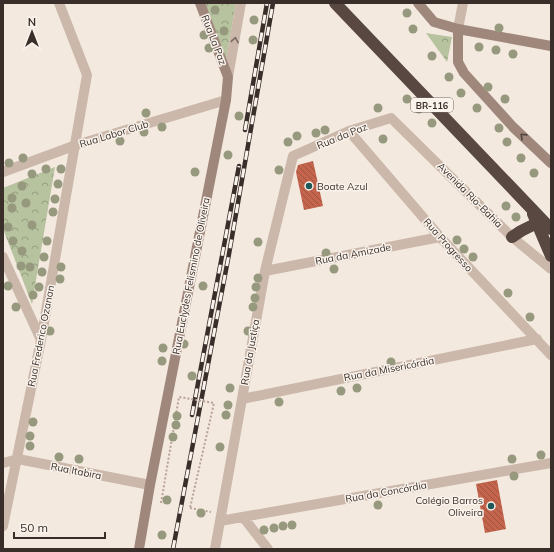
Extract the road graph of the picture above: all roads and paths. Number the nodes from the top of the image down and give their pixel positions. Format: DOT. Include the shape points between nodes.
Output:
graph roads {
  1 [pos="59,3"];
  2 [pos="200,3"];
  3 [pos="241,3"];
  4 [pos="335,3"];
  5 [pos="418,3"];
  6 [pos="463,3"];
  7 [pos="458,29"];
  8 [pos="551,46"];
  9 [pos="228,77"];
  10 [pos="226,100"];
  11 [pos="391,118"];
  12 [pos="350,131"];
  13 [pos="76,145"];
  14 [pos="294,156"];
  15 [pos="551,163"];
  16 [pos="3,172"];
  17 [pos="530,206"];
  18 [pos="537,223"];
  19 [pos="551,229"];
  20 [pos="440,237"];
  21 [pos="512,237"];
  22 [pos="3,256"];
  23 [pos="551,256"];
  24 [pos="551,269"];
  25 [pos="265,271"];
  26 [pos="537,339"];
  27 [pos="41,340"];
  28 [pos="551,355"];
  29 [pos="242,399"];
  30 [pos="18,459"];
  31 [pos="551,463"];
  32 [pos="3,464"];
  33 [pos="150,485"];
  34 [pos="161,503"];
  35 [pos="243,517"];
  36 [pos="221,518"];
  37 [pos="3,526"];
  38 [pos="139,549"];
  39 [pos="215,549"];
  40 [pos="268,549"];
  1 -- 13 [label="street, Rua Frederico Ozanan" via="87,74"];
  2 -- 9 [label="street, Rua La Paz"];
  9 -- 3 [label="street, Rua Euclydes Felismino de Oliveira, one-way"];
  4 -- 17 [label="highway, BR-116"];
  5 -- 7 [label="street" via="434,22"];
  6 -- 7 [label="street"];
  7 -- 8 [label="street"];
  15 -- 7 [label="street, one-way" via="513,127 464,73 458,62"];
  9 -- 10 [label="street, Rua Euclydes Felismino de Oliveira"];
  10 -- 13 [label="street, Rua Labor Club"];
  10 -- 33 [label="street, Rua Euclydes Felismino de Oliveira"];
  11 -- 12 [label="street, Rua da Paz"];
  11 -- 21 [label="street, Avenida Rio-Bahia"];
  12 -- 14 [label="street, Rua da Paz"];
  12 -- 20 [label="street, Rua Progresso"];
  13 -- 16 [label="street, Rua Labor Club"];
  13 -- 27 [label="street, Rua Frederico Ozanan"];
  14 -- 25 [label="street, Rua da Justiça"];
  17 -- 18 [label="highway"];
  17 -- 19 [label="highway, BR-116"];
  18 -- 21 [label="highway"];
  18 -- 23 [label="highway"];
  20 -- 25 [label="street, Rua da Amizade"];
  20 -- 26 [label="street, Rua Progresso"];
  21 -- 24 [label="street, Avenida Rio-Bahia"];
  22 -- 27 [label="street"];
  25 -- 29 [label="street, Rua da Justiça"];
  26 -- 28 [label="street, Rua Progresso"];
  26 -- 29 [label="street, Rua da Misericórdia"];
  27 -- 30 [label="street, Rua Frederico Ozanan"];
  29 -- 36 [label="street, Rua da Justiça"];
  30 -- 32 [label="street, Rua Itabira"];
  30 -- 33 [label="street, Rua Itabira"];
  30 -- 37 [label="street, Rua Frederico Ozanan"];
  31 -- 35 [label="street, Rua da Concórdia"];
  33 -- 38 [label="street, Rua Euclydes Felismino de Oliveira"];
  34 -- 36 [label="path, bridge" via="179,397 214,403 190,508"];
  35 -- 36 [label="street, Rua da Concórdia"];
  35 -- 40 [label="street"];
  36 -- 39 [label="street, Rua da Justiça"];
}
